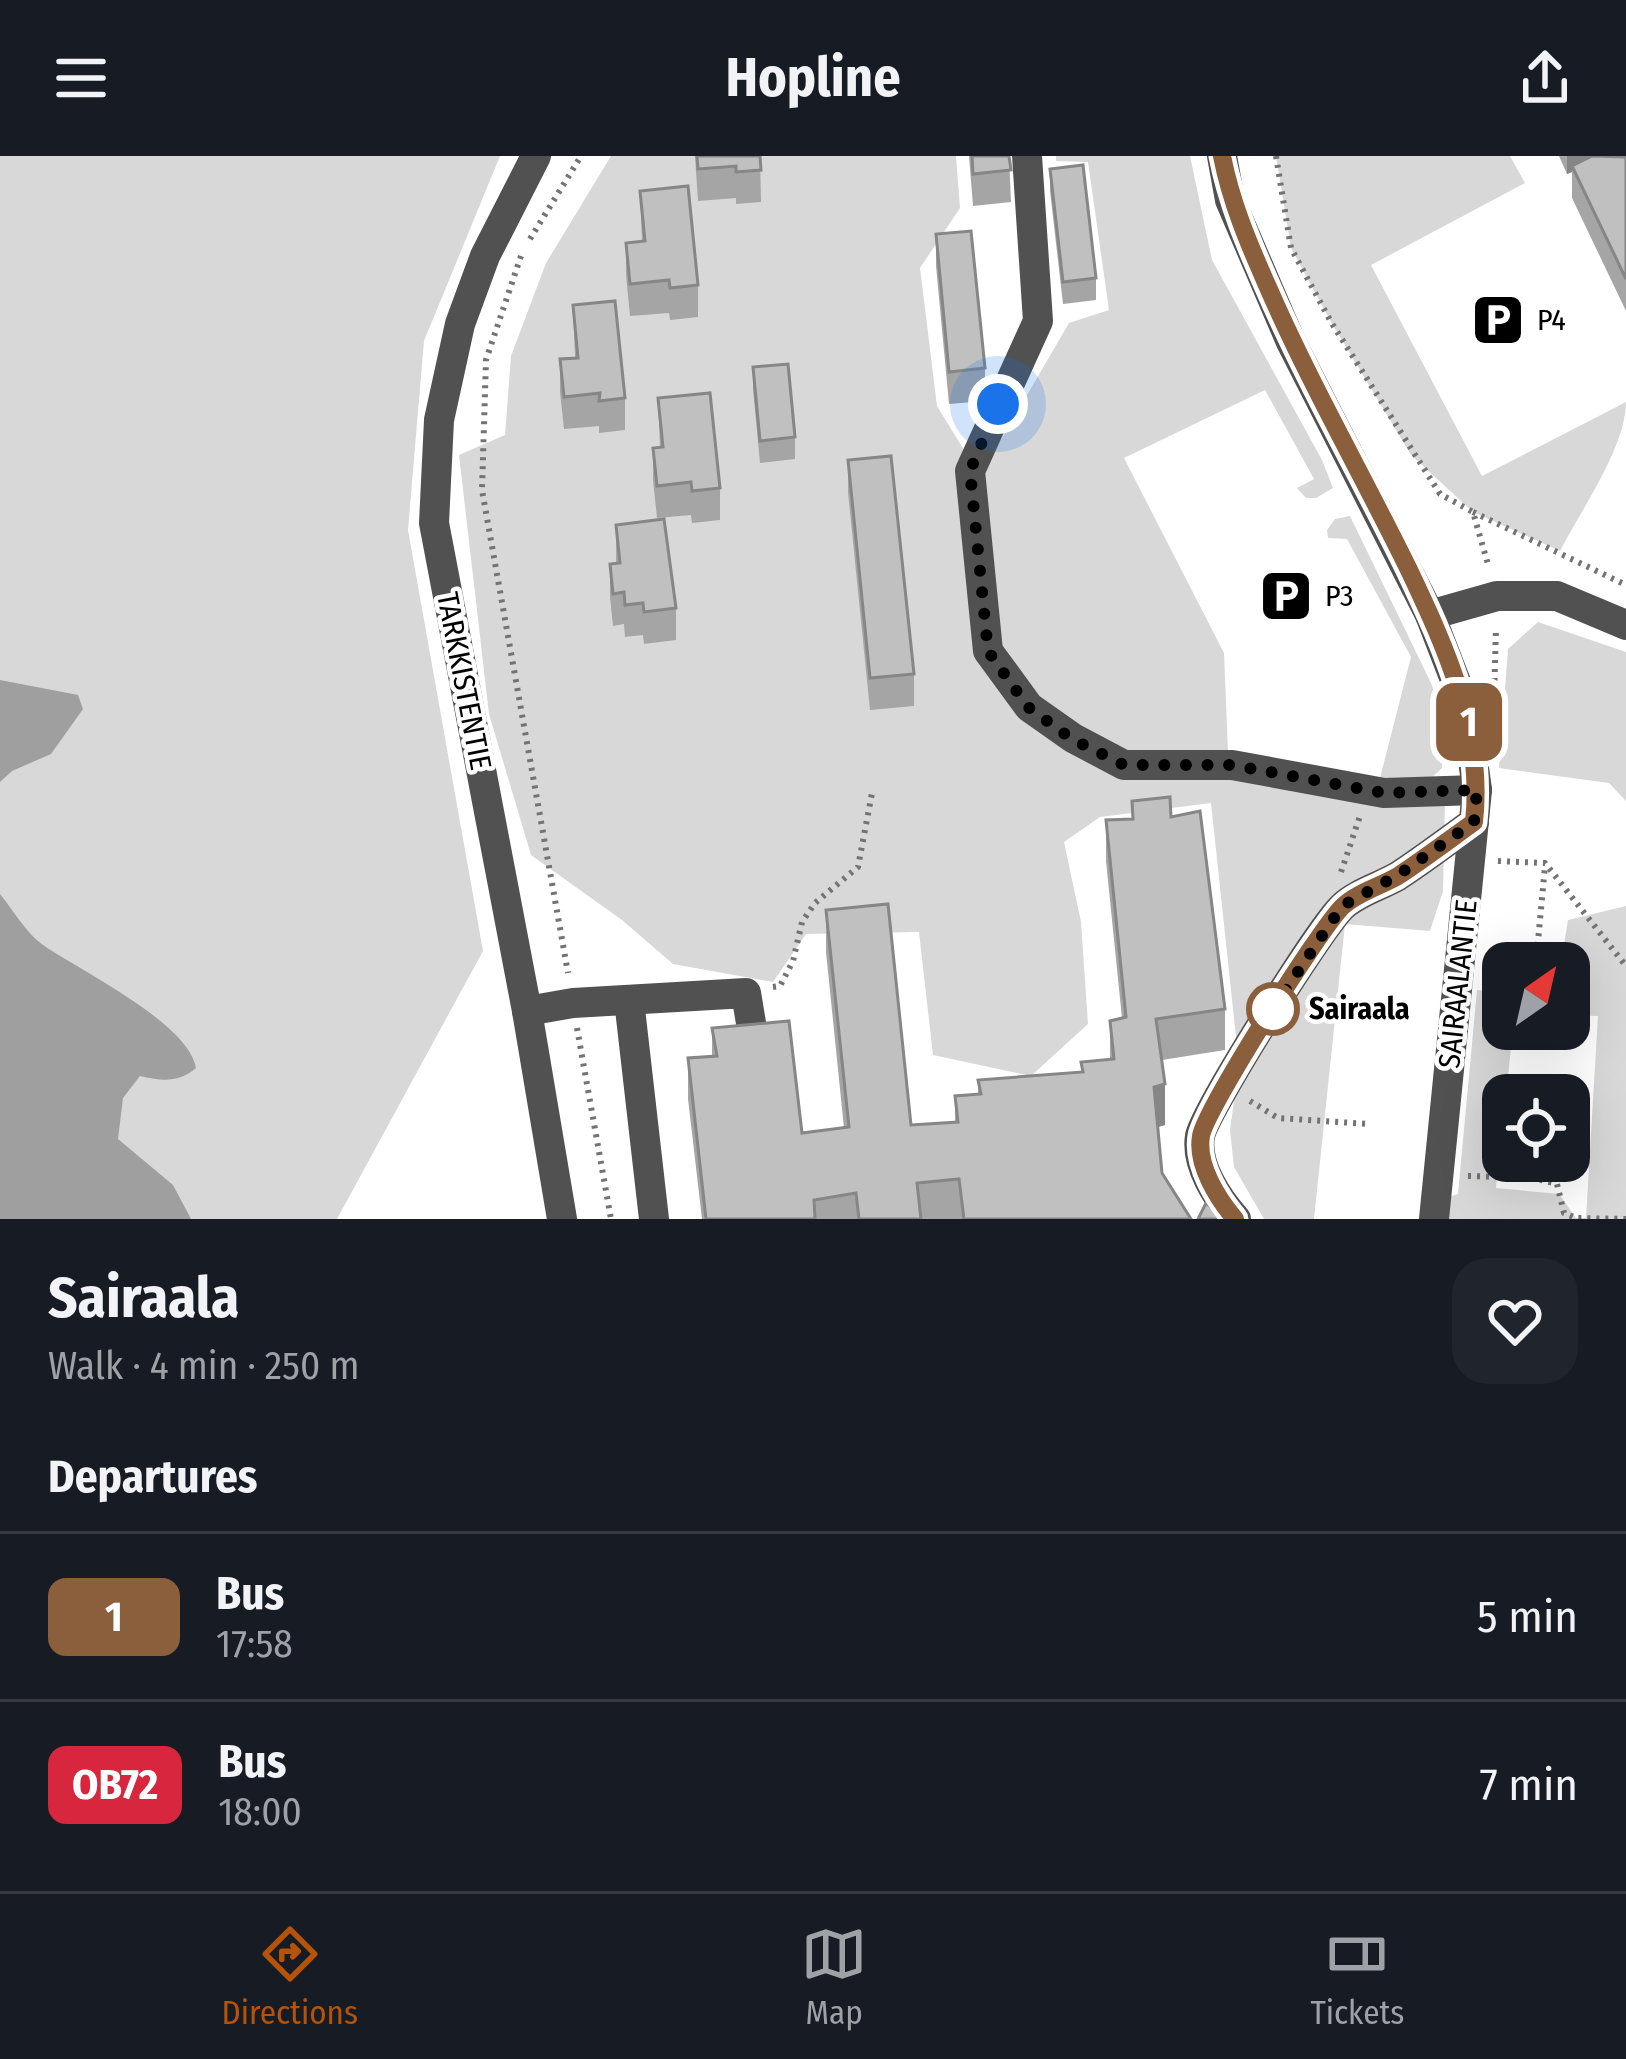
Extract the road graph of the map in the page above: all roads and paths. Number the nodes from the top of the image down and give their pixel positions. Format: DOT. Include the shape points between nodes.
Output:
graph roads {
  1 [pos="536,156"];
  2 [pos="581,156"];
  3 [pos="1028,156"];
  4 [pos="1222,156"];
  5 [pos="1276,156"];
  6 [pos="1473,512"];
  7 [pos="1626,585"];
  8 [pos="1497,596"];
  9 [pos="1430,615"];
  10 [pos="1626,625"];
  11 [pos="1495,685"];
  12 [pos="1368,790"];
  13 [pos="1477,790"];
  14 [pos="872,793"];
  15 [pos="1474,822"];
  16 [pos="1470,860"];
  17 [pos="1545,862"];
  18 [pos="1340,877"];
  19 [pos="1538,942"];
  20 [pos="1626,966"];
  21 [pos="746,993"];
  22 [pos="629,1000"];
  23 [pos="573,1003"];
  24 [pos="527,1011"];
  25 [pos="754,1041"];
  26 [pos="1226,1088"];
  27 [pos="1368,1124"];
  28 [pos="1460,1176"];
  29 [pos="562,1219"];
  30 [pos="611,1219"];
  31 [pos="654,1219"];
  32 [pos="1235,1219"];
  33 [pos="1434,1219"];
  34 [pos="1626,1219"];
  1 -- 24 [label="street, TARKKISTENTIE" via="460,324 440,420 434,523"];
  2 -- 23 [label="path" via="522,253 486,360 482,490"];
  3 -- 12 [label="street" via="1038,321 970,471 988,651 1028,707 1124,765 1232,765"];
  4 -- 9 [label="street, SAIRAALANTIE" via="1230,200 1291,342"];
  5 -- 6 [label="path" via="1292,248 1330,322 1439,494"];
  6 -- 7 [label="path"];
  6 -- 8 [label="path"];
  8 -- 9 [label="street"];
  8 -- 10 [label="street" via="1557,596"];
  8 -- 11 [label="path"];
  9 -- 13 [label="street, SAIRAALANTIE" via="1466,708"];
  12 -- 13 [label="street"];
  12 -- 18 [label="path"];
  13 -- 15 [label="street, SAIRAALANTIE"];
  14 -- 21 [label="path" via="858,867 802,922 780,986"];
  15 -- 16 [label="street, SAIRAALANTIE"];
  15 -- 26 [label="street" via="1342,906"];
  16 -- 17 [label="path"];
  16 -- 33 [label="street, SAIRAALANTIE"];
  17 -- 19 [label="path"];
  17 -- 20 [label="path"];
  21 -- 22 [label="street"];
  21 -- 25 [label="street"];
  22 -- 23 [label="street"];
  22 -- 31 [label="street"];
  23 -- 24 [label="street"];
  23 -- 30 [label="path"];
  24 -- 29 [label="street, TARKKISTENTIE"];
  26 -- 27 [label="path" via="1279,1118"];
  26 -- 32 [label="street" via="1200,1145 1208,1177"];
  28 -- 34 [label="path" via="1541,1179 1557,1184 1564,1213"];
}
